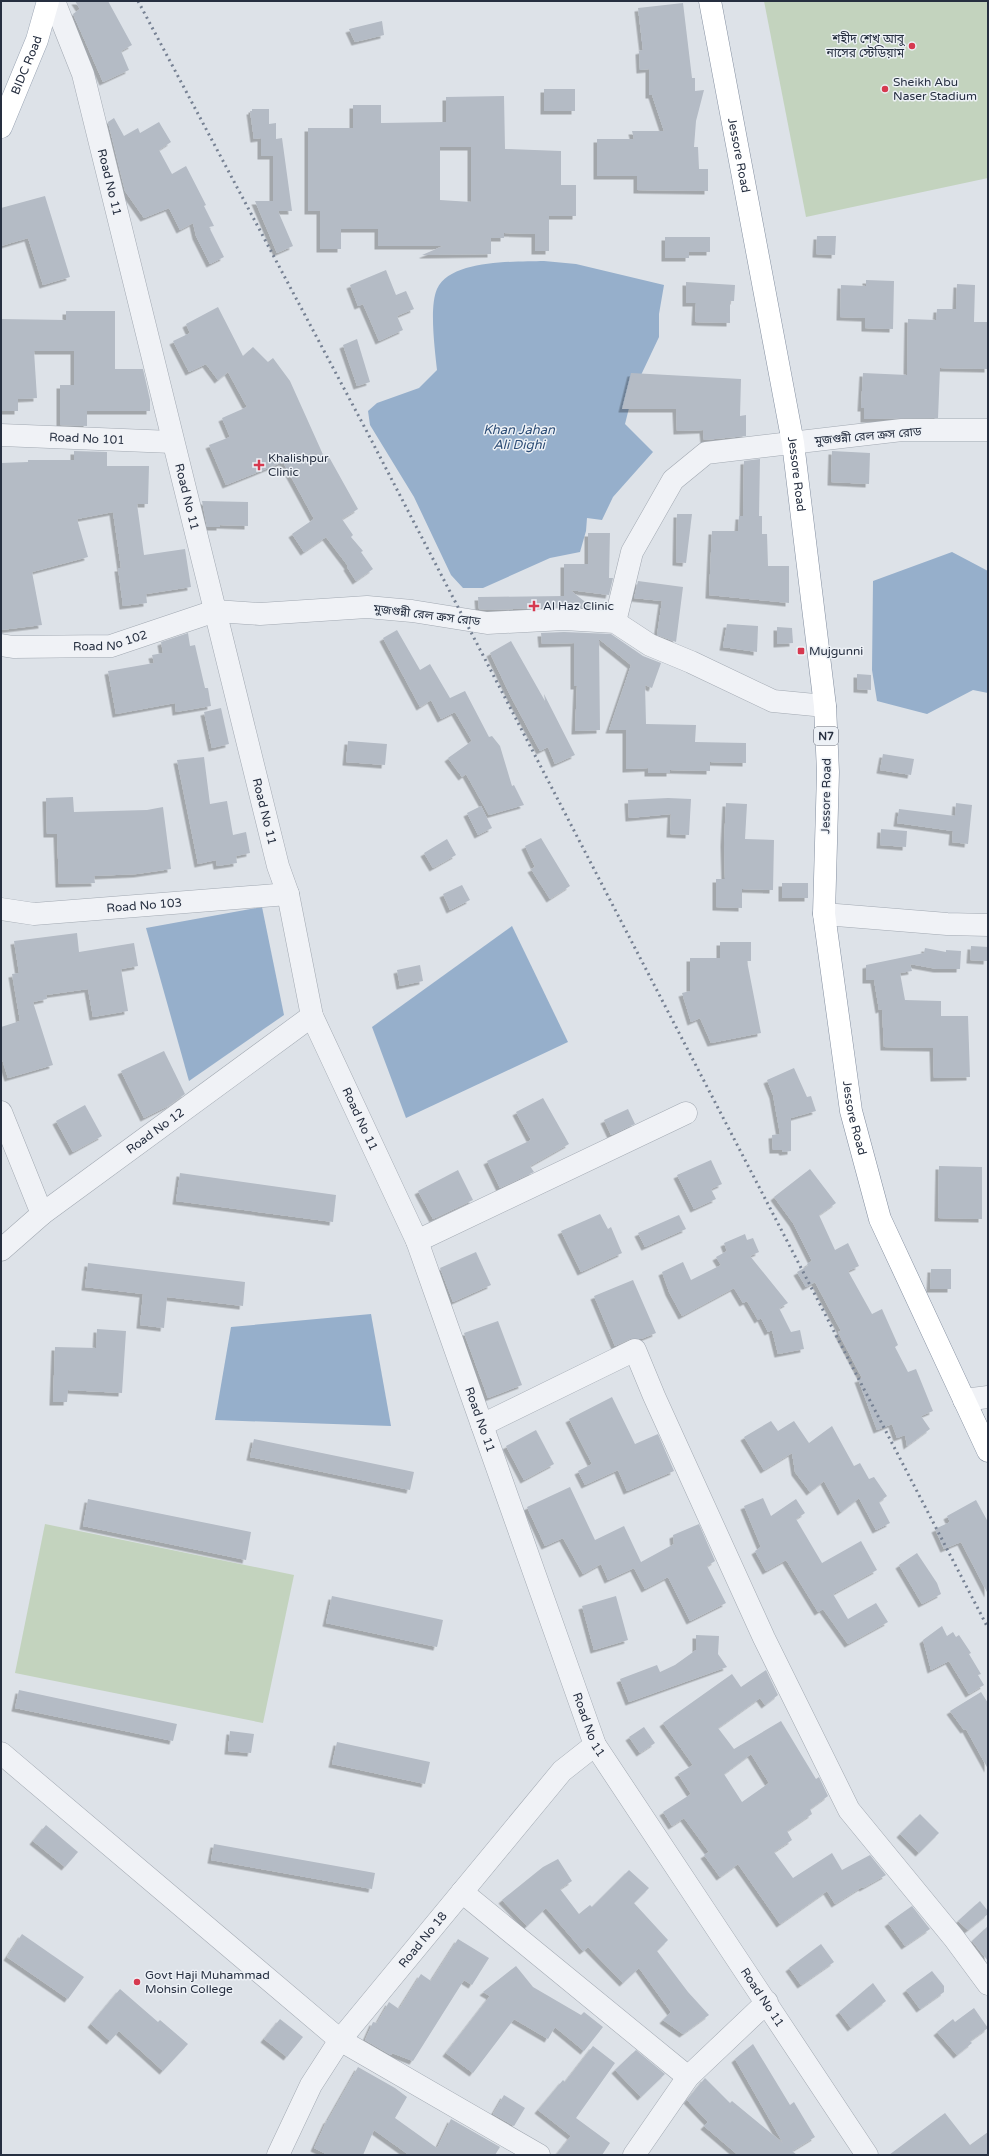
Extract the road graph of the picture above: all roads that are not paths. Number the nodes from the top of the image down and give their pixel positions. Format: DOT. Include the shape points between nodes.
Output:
graph roads {
  1 [pos="48,1"];
  2 [pos="54,1"];
  3 [pos="710,1"];
  4 [pos="1,127"];
  5 [pos="988,430"];
  6 [pos="1,435"];
  7 [pos="172,442"];
  8 [pos="793,443"];
  9 [pos="215,611"];
  10 [pos="615,622"];
  11 [pos="1,645"];
  12 [pos="825,706"];
  13 [pos="288,894"];
  14 [pos="1,909"];
  15 [pos="824,914"];
  16 [pos="988,925"];
  17 [pos="312,1016"];
  18 [pos="1,1112"];
  19 [pos="686,1113"];
  20 [pos="42,1214"];
  21 [pos="417,1241"];
  22 [pos="1,1250"];
  23 [pos="988,1397"];
  24 [pos="964,1400"];
  25 [pos="482,1425"];
  26 [pos="988,1451"];
  27 [pos="595,1745"];
  28 [pos="1,1753"];
  29 [pos="462,1892"];
  30 [pos="988,1984"];
  31 [pos="767,2002"];
  32 [pos="340,2040"];
  33 [pos="688,2077"];
  34 [pos="868,2153"];
  35 [pos="278,2155"];
  36 [pos="539,2155"];
  37 [pos="634,2155"];
  1 -- 4 [label="main road, BIDC Road" via="37,40"];
  2 -- 7 [label="street, Road No 11" via="83,74"];
  3 -- 8 [label="main road, Jessore Road / N7"];
  5 -- 8 [label="street, মুজগুন্নী রেল ক্রস রোড" via="902,430"];
  6 -- 7 [label="street, Road No 101"];
  7 -- 9 [label="street, Road No 11"];
  8 -- 10 [label="street, মুজগুন্নী রেল ক্রস রোড" via="706,453 673,480 632,552"];
  8 -- 12 [label="main road, Jessore Road / N7"];
  9 -- 10 [label="street, মুজগুন্নী রেল ক্রস রোড" via="260,614 367,607 487,623 564,619"];
  9 -- 11 [label="street, Road No 102" via="111,646"];
  9 -- 13 [label="street, Road No 11" via="278,866"];
  10 -- 12 [label="street, মুজগুন্নী রেল ক্রস রোড" via="650,645 773,701"];
  12 -- 15 [label="main road, Jessore Road / N7" via="828,772"];
  13 -- 14 [label="street, Road No 103" via="34,914"];
  13 -- 17 [label="street, Road No 11"];
  15 -- 16 [label="street"];
  15 -- 24 [label="main road, Jessore Road / N7" via="851,1111 880,1219"];
  17 -- 20 [label="street, Road No 12"];
  17 -- 21 [label="street, Road No 11"];
  18 -- 20 [label="street"];
  19 -- 21 [label="street"];
  20 -- 22 [label="street, Road No 12"];
  21 -- 25 [label="street, Road No 11"];
  23 -- 24 [label="street"];
  24 -- 26 [label="main road, Jessore Road / N7"];
  25 -- 27 [label="street, Road No 11"];
  25 -- 30 [label="street" via="635,1350 764,1638 849,1810 954,1938"];
  27 -- 29 [label="street, Road No 18" via="562,1771"];
  27 -- 31 [label="street, Road No 11"];
  28 -- 32 [label="street"];
  29 -- 32 [label="street, Road No 18"];
  29 -- 33 [label="street"];
  31 -- 33 [label="street"];
  31 -- 34 [label="street, Road No 11"];
  32 -- 35 [label="street, Road No 18" via="311,2085"];
  32 -- 36 [label="street"];
  33 -- 37 [label="street"];
}
